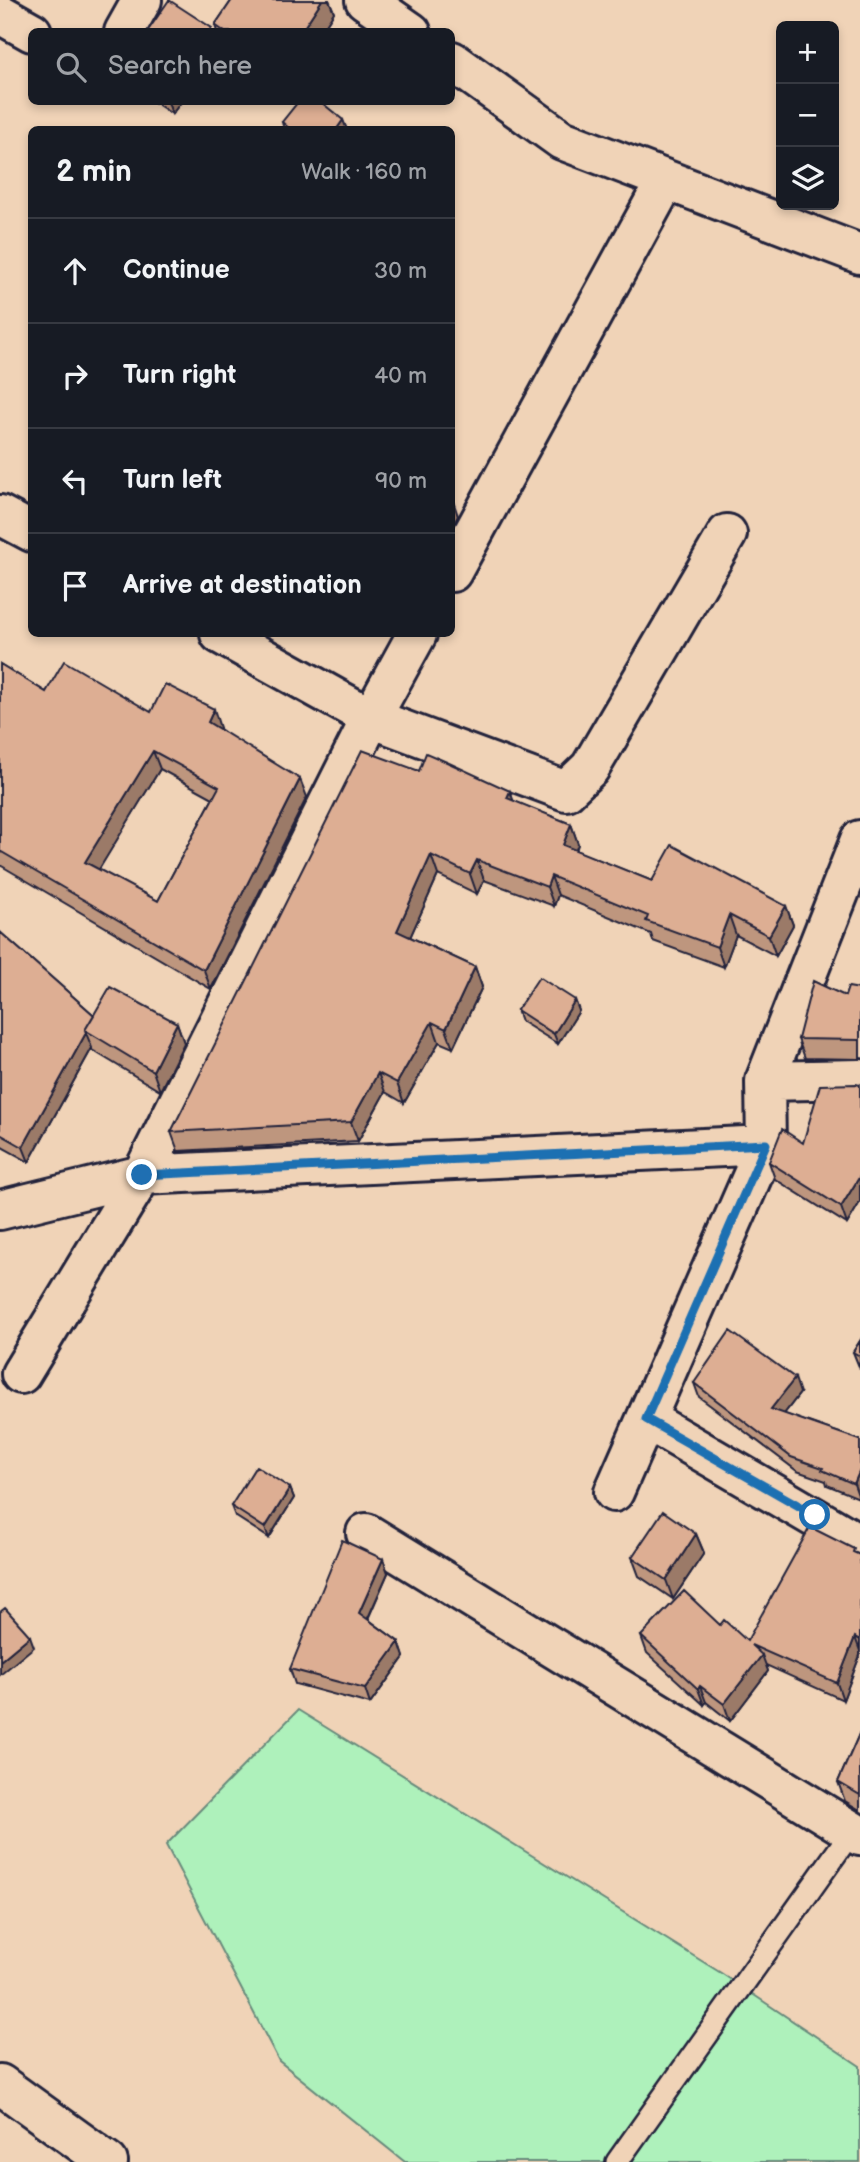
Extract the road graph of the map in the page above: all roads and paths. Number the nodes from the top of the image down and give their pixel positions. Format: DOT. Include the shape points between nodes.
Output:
graph roads {
  1 [pos="142,0"];
  2 [pos="365,0"];
  3 [pos="0,14"];
  4 [pos="126,28"];
  5 [pos="405,28"];
  6 [pos="28,30"];
  7 [pos="455,63"];
  8 [pos="666,180"];
  9 [pos="860,254"];
  10 [pos="0,515"];
  11 [pos="28,530"];
  12 [pos="727,534"];
  13 [pos="455,567"];
  14 [pos="225,637"];
  15 [pos="416,637"];
  16 [pos="371,718"];
  17 [pos="860,840"];
  18 [pos="860,1079"];
  19 [pos="765,1081"];
  20 [pos="766,1144"];
  21 [pos="142,1175"];
  22 [pos="0,1210"];
  23 [pos="21,1374"];
  24 [pos="646,1419"];
  25 [pos="614,1492"];
  26 [pos="366,1533"];
  27 [pos="860,1544"];
  28 [pos="856,1833"];
  29 [pos="0,2084"];
  30 [pos="108,2162"];
  31 [pos="617,2162"];
  1 -- 4 [label="street"];
  2 -- 5 [label="street"];
  3 -- 6 [label="street"];
  7 -- 8 [label="street" via="562,140"];
  8 -- 9 [label="street"];
  8 -- 13 [label="street"];
  10 -- 11 [label="street"];
  12 -- 16 [label="street" via="590,768 566,791"];
  14 -- 16 [label="street"];
  15 -- 16 [label="street"];
  16 -- 21 [label="street"];
  17 -- 19 [label="street"];
  18 -- 19 [label="street"];
  19 -- 20 [label="street"];
  20 -- 21 [label="street"];
  20 -- 24 [label="street"];
  21 -- 22 [label="street"];
  21 -- 23 [label="street"];
  24 -- 25 [label="street"];
  24 -- 27 [label="street"];
  26 -- 28 [label="street"];
  28 -- 31 [label="lane"];
  29 -- 30 [label="street"];
}
